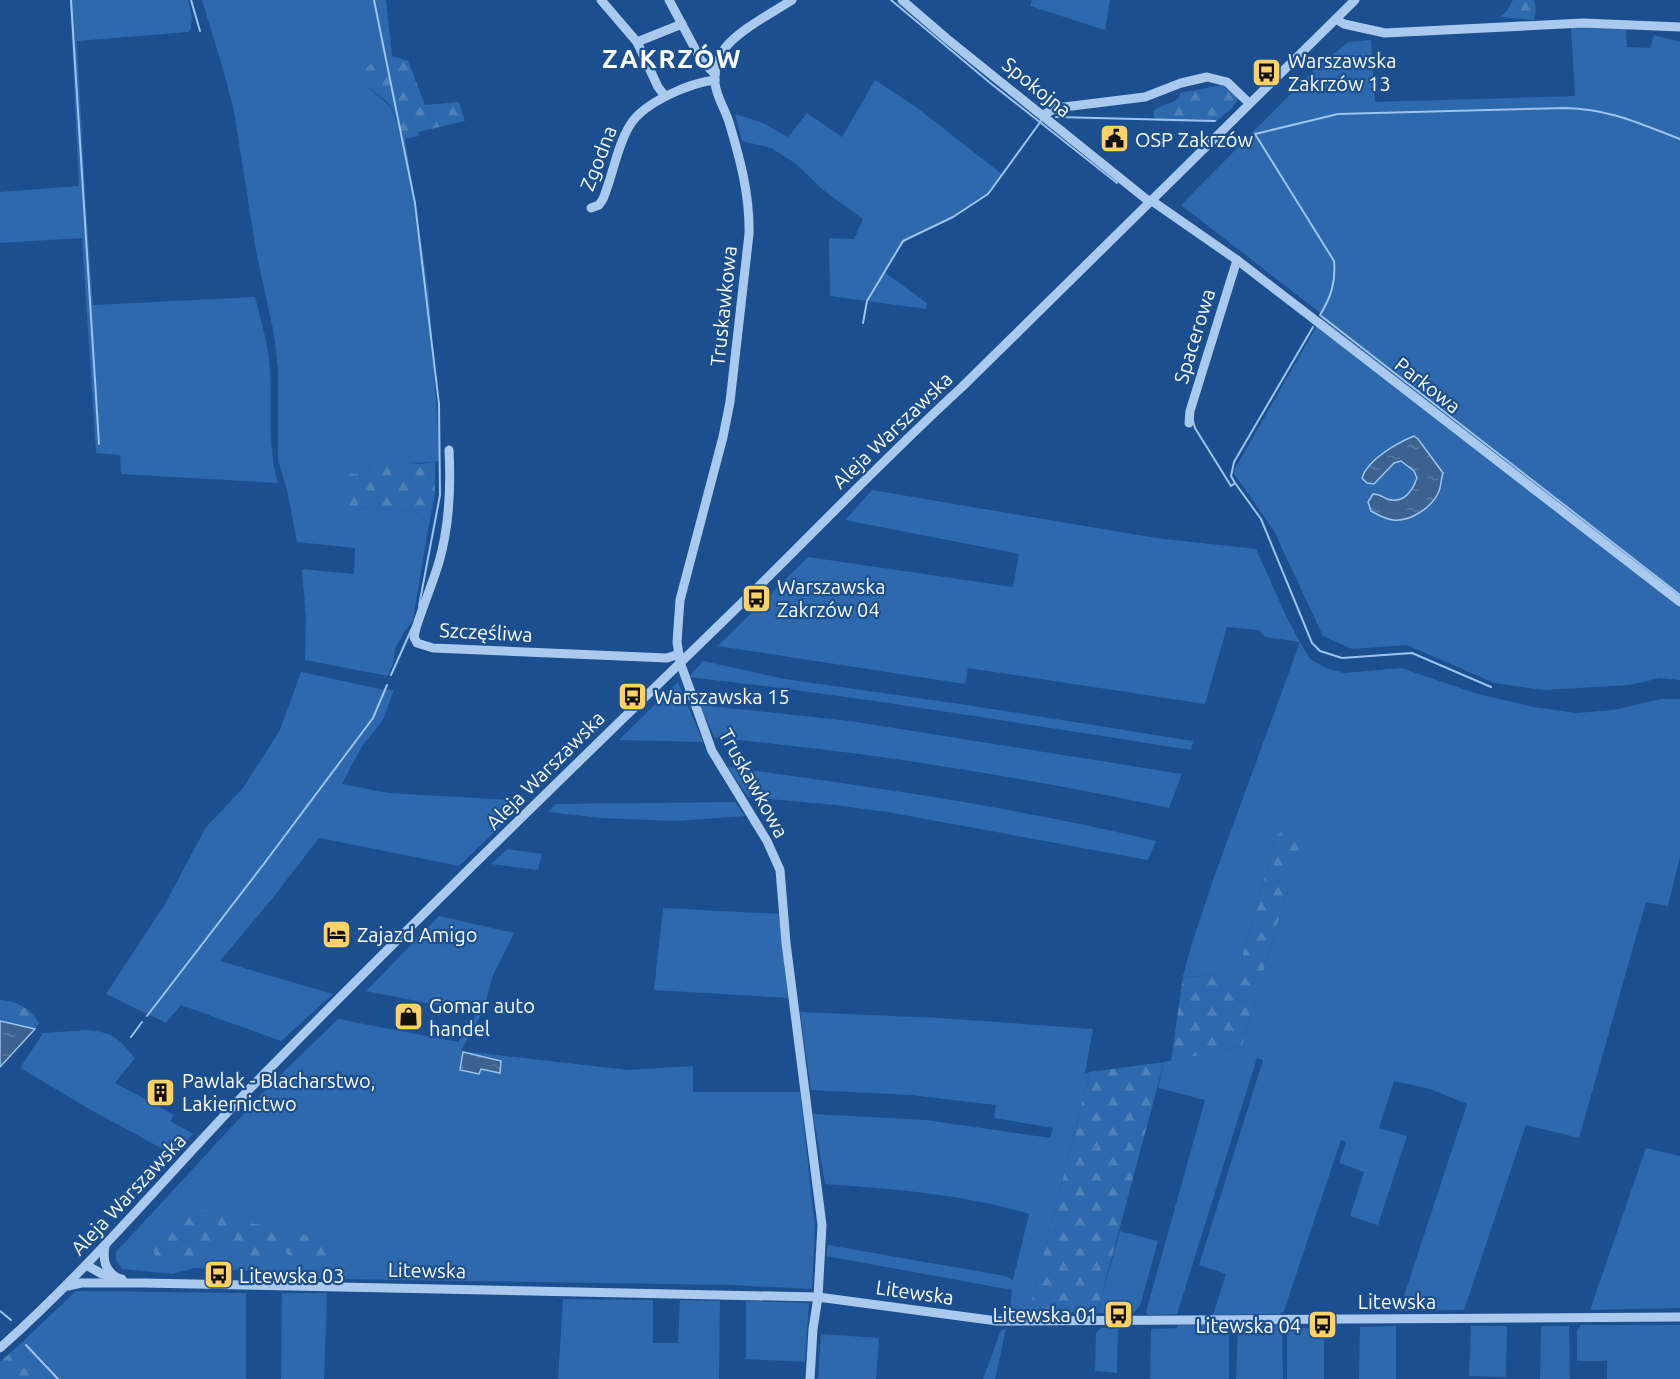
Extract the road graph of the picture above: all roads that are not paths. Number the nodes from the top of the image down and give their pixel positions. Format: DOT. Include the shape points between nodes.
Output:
graph roads {
  1 [pos="601,0"];
  2 [pos="669,0"];
  3 [pos="792,0"];
  4 [pos="902,0"];
  5 [pos="1355,0"];
  6 [pos="1336,19"];
  7 [pos="682,24"];
  8 [pos="1680,27"];
  9 [pos="637,42"];
  10 [pos="715,79"];
  11 [pos="665,96"];
  12 [pos="1249,104"];
  13 [pos="1043,115"];
  14 [pos="1150,201"];
  15 [pos="591,208"];
  16 [pos="1237,261"];
  17 [pos="1189,423"];
  18 [pos="449,450"];
  19 [pos="1680,602"];
  20 [pos="679,658"];
  21 [pos="105,1245"];
  22 [pos="86,1265"];
  23 [pos="116,1277"];
  24 [pos="104,1282"];
  25 [pos="144,1283"];
  26 [pos="66,1287"];
  27 [pos="818,1297"];
  28 [pos="1680,1317"];
  29 [pos="0,1348"];
  30 [pos="810,1379"];
  1 -- 9 [label="street"];
  2 -- 7 [label="street, Truskawkowa"];
  3 -- 10 [label="street" via="732,41 719,60"];
  4 -- 13 [label="street, Spokojna"];
  5 -- 6 [label="street, Aleja Warszawska"];
  6 -- 8 [label="street" via="1385,33 1583,22"];
  6 -- 12 [label="street, Aleja Warszawska"];
  7 -- 9 [label="street"];
  7 -- 10 [label="street, Truskawkowa"];
  9 -- 11 [label="street"];
  10 -- 11 [label="street, Zgodna"];
  10 -- 20 [label="street, Truskawkowa" via="745,180 749,234 730,402 680,600"];
  11 -- 15 [label="street, Zgodna" via="632,121 603,199"];
  12 -- 13 [label="street" via="1227,82 1207,77 1145,96 1056,108"];
  12 -- 14 [label="street, Aleja Warszawska"];
  13 -- 14 [label="street, Spokojna"];
  14 -- 16 [label="street, Parkowa"];
  14 -- 20 [label="street, Aleja Warszawska"];
  16 -- 17 [label="street, Spacerowa"];
  16 -- 19 [label="street, Parkowa"];
  18 -- 20 [label="street, Szczęśliwa" via="443,541 416,628 417,644 519,653"];
  20 -- 21 [label="street, Aleja Warszawska" via="268,1070"];
  20 -- 27 [label="street, Truskawkowa" via="712,751 780,870 822,1225"];
  21 -- 22 [label="street, Aleja Warszawska"];
  21 -- 23 [label="street" via="106,1268"];
  22 -- 23 [label="street"];
  22 -- 24 [label="street" via="89,1274"];
  22 -- 26 [label="street, Aleja Warszawska"];
  23 -- 25 [label="street"];
  24 -- 25 [label="street"];
  24 -- 26 [label="street"];
  25 -- 27 [label="street, Litewska"];
  26 -- 29 [label="street, Aleja Warszawska"];
  27 -- 28 [label="street, Litewska" via="1015,1321"];
  27 -- 30 [label="street, Truskawkowa"];
}
